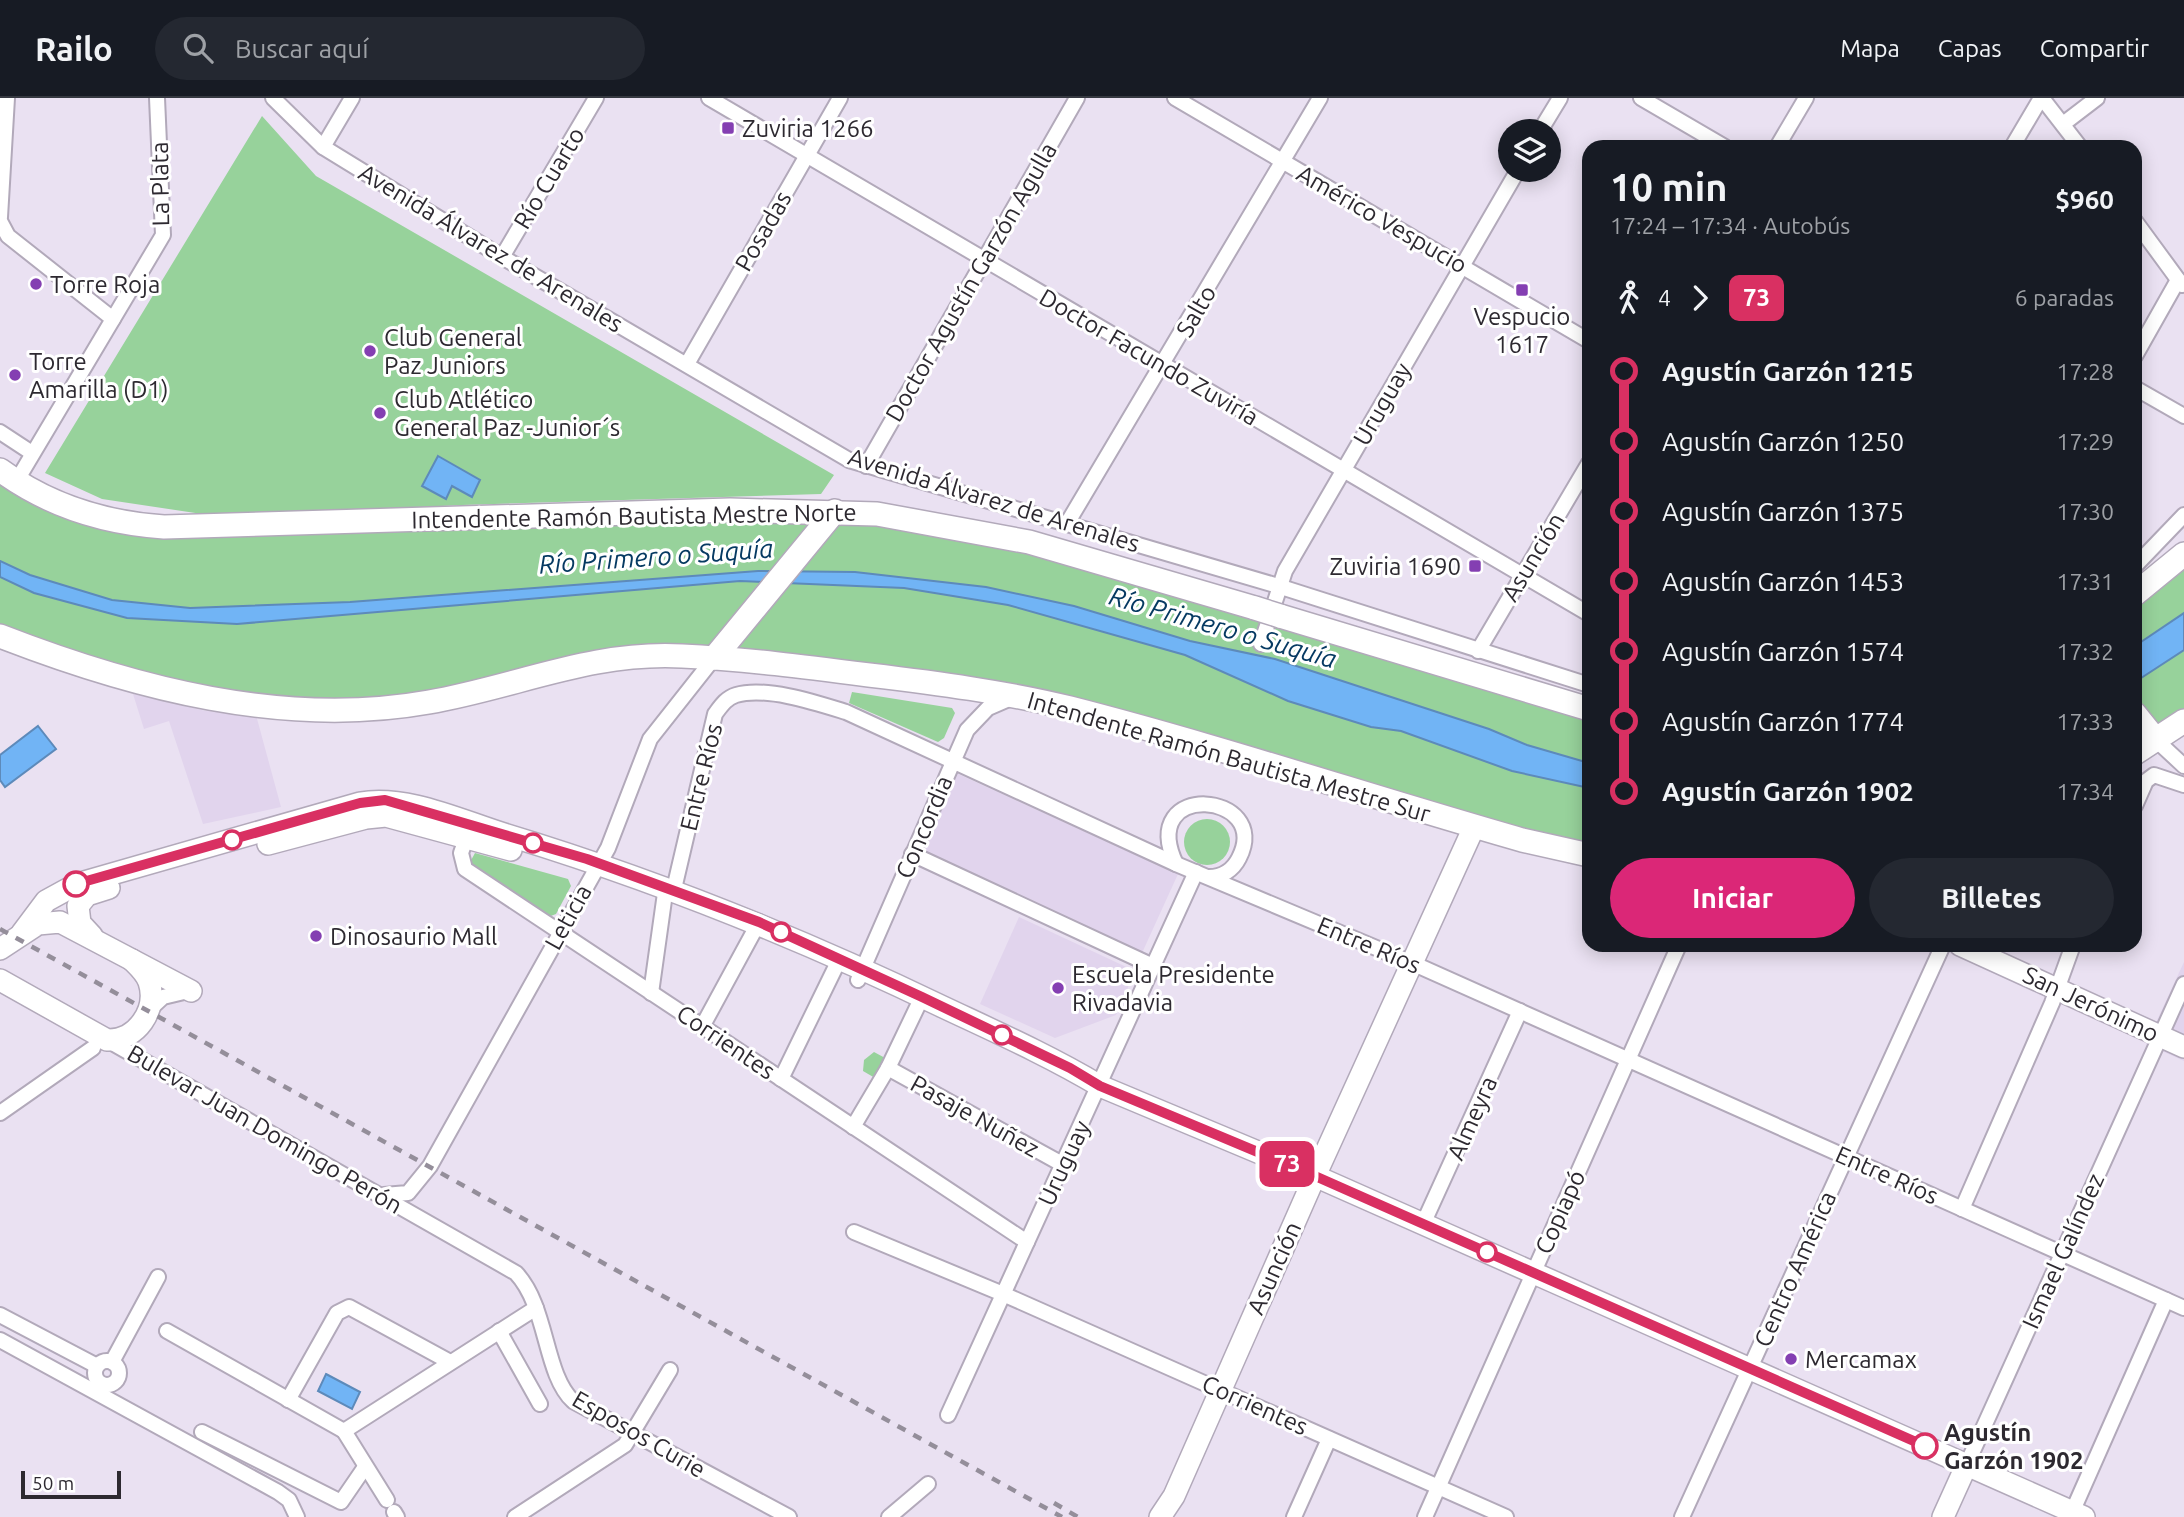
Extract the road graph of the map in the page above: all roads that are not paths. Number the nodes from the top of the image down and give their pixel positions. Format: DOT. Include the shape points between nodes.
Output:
graph roads {
  1 [pos="7,98"];
  2 [pos="157,98"];
  3 [pos="273,98"];
  4 [pos="352,98"];
  5 [pos="596,98"];
  6 [pos="709,98"];
  7 [pos="840,98"];
  8 [pos="1077,98"];
  9 [pos="1175,98"];
  10 [pos="1320,98"];
  11 [pos="1559,98"];
  12 [pos="1642,98"];
  13 [pos="1806,98"];
  14 [pos="2042,98"];
  15 [pos="2097,98"];
  16 [pos="1547,119"];
  17 [pos="2063,124"];
  18 [pos="1713,140"];
  19 [pos="1781,140"];
  20 [pos="2016,140"];
  21 [pos="2075,140"];
  22 [pos="2,147"];
  23 [pos="323,147"];
  24 [pos="807,155"];
  25 [pos="1283,162"];
  26 [pos="1511,182"];
  27 [pos="0,219"];
  28 [pos="2142,230"];
  29 [pos="502,257"];
  30 [pos="983,261"];
  31 [pos="1461,266"];
  32 [pos="2181,283"];
  33 [pos="113,319"];
  34 [pos="1582,337"];
  35 [pos="2142,345"];
  36 [pos="687,364"];
  37 [pos="1165,364"];
  38 [pos="2142,392"];
  39 [pos="2184,416"];
  40 [pos="0,432"];
  41 [pos="32,453"];
  42 [pos="866,466"];
  43 [pos="1343,471"];
  44 [pos="1582,475"];
  45 [pos="8,476"];
  46 [pos="2184,515"];
  47 [pos="829,518"];
  48 [pos="1068,522"];
  49 [pos="2184,554"];
  50 [pos="2142,559"];
  51 [pos="1522,575"];
  52 [pos="1278,586"];
  53 [pos="2142,587"];
  54 [pos="1582,610"];
  55 [pos="0,637"];
  56 [pos="1261,643"];
  57 [pos="1478,651"];
  58 [pos="717,654"];
  59 [pos="1582,683"];
  60 [pos="1016,697"];
  61 [pos="1582,707"];
  62 [pos="2184,721"];
  63 [pos="2146,728"];
  64 [pos="953,761"];
  65 [pos="2184,766"];
  66 [pos="2184,785"];
  67 [pos="2142,790"];
  68 [pos="1474,827"];
  69 [pos="468,831"];
  70 [pos="912,854"];
  71 [pos="1582,854"];
  72 [pos="1176,864"];
  73 [pos="596,868"];
  74 [pos="1202,875"];
  75 [pos="668,891"];
  76 [pos="756,928"];
  77 [pos="560,932"];
  78 [pos="92,936"];
  79 [pos="13,940"];
  80 [pos="1676,952"];
  81 [pos="1939,952"];
  82 [pos="1976,952"];
  83 [pos="2070,952"];
  84 [pos="132,960"];
  85 [pos="1412,963"];
  86 [pos="837,965"];
  87 [pos="1153,965"];
  88 [pos="861,974"];
  89 [pos="7,983"];
  90 [pos="2184,985"];
  91 [pos="2057,988"];
  92 [pos="191,991"];
  93 [pos="651,993"];
  94 [pos="920,1002"];
  95 [pos="150,1009"];
  96 [pos="1520,1011"];
  97 [pos="702,1027"];
  98 [pos="2160,1036"];
  99 [pos="100,1044"];
  100 [pos="2184,1047"];
  101 [pos="1629,1059"];
  102 [pos="888,1068"];
  103 [pos="781,1079"];
  104 [pos="1100,1086"];
  105 [pos="0,1113"];
  106 [pos="853,1127"];
  107 [pos="1846,1157"];
  108 [pos="1062,1164"];
  109 [pos="1315,1176"];
  110 [pos="422,1179"];
  111 [pos="380,1195"];
  112 [pos="1962,1209"];
  113 [pos="433,1224"];
  114 [pos="1423,1224"];
  115 [pos="854,1232"];
  116 [pos="1027,1242"];
  117 [pos="2062,1253"];
  118 [pos="1533,1272"];
  119 [pos="516,1273"];
  120 [pos="158,1277"];
  121 [pos="1003,1294"];
  122 [pos="2166,1300"];
  123 [pos="536,1308"];
  124 [pos="2184,1308"];
  125 [pos="0,1315"];
  126 [pos="167,1331"];
  127 [pos="499,1331"];
  128 [pos="0,1340"];
  129 [pos="450,1362"];
  130 [pos="1751,1367"];
  131 [pos="670,1370"];
  132 [pos="1219,1390"];
  133 [pos="288,1400"];
  134 [pos="540,1404"];
  135 [pos="948,1415"];
  136 [pos="202,1432"];
  137 [pos="344,1432"];
  138 [pos="633,1435"];
  139 [pos="1329,1439"];
  140 [pos="1967,1464"];
  141 [pos="365,1467"];
  142 [pos="928,1484"];
  143 [pos="1438,1486"];
  144 [pos="393,1510"];
  145 [pos="2076,1515"];
  146 [pos="297,1517"];
  147 [pos="515,1517"];
  148 [pos="789,1517"];
  149 [pos="889,1517"];
  150 [pos="1160,1517"];
  151 [pos="1294,1517"];
  152 [pos="1424,1517"];
  153 [pos="1506,1517"];
  154 [pos="1682,1517"];
  155 [pos="1943,1517"];
  1 -- 22 [label="street"];
  2 -- 33 [label="street, La Plata" via="163,235"];
  3 -- 23 [label="street, Avenida Álvarez de Arenales"];
  4 -- 23 [label="street"];
  5 -- 29 [label="street, Río Cuarto"];
  6 -- 24 [label="street, Doctor Facundo Zuviría"];
  7 -- 24 [label="street, Posadas"];
  8 -- 30 [label="street, Doctor Agustín Garzón Agulla"];
  9 -- 25 [label="street, Américo Vespucio"];
  10 -- 25 [label="street, Salto"];
  11 -- 16 [label="street"];
  12 -- 18 [label="street"];
  13 -- 19 [label="street"];
  14 -- 17 [label="street"];
  14 -- 20 [label="street"];
  15 -- 17 [label="street"];
  17 -- 21 [label="street"];
  22 -- 27 [label="street"];
  23 -- 29 [label="street, Avenida Álvarez de Arenales"];
  24 -- 30 [label="street, Doctor Facundo Zuviría"];
  24 -- 36 [label="street, Posadas"];
  25 -- 31 [label="street, Américo Vespucio"];
  25 -- 37 [label="street, Salto"];
  26 -- 31 [label="street, Uruguay"];
  27 -- 33 [label="street" via="8,236"];
  28 -- 32 [label="street"];
  29 -- 36 [label="street, Avenida Álvarez de Arenales"];
  30 -- 37 [label="street, Doctor Facundo Zuviría"];
  30 -- 42 [label="street, Doctor Agustín Garzón Agulla"];
  31 -- 34 [label="street, Américo Vespucio"];
  31 -- 43 [label="street, Uruguay"];
  32 -- 35 [label="street"];
  33 -- 41 [label="street, La Plata"];
  36 -- 42 [label="street, Avenida Álvarez de Arenales"];
  37 -- 43 [label="street, Doctor Facundo Zuviría"];
  37 -- 48 [label="street, Salto"];
  38 -- 39 [label="street"];
  40 -- 41 [label="street"];
  41 -- 45 [label="street, La Plata"];
  42 -- 48 [label="street, Avenida Álvarez de Arenales"];
  43 -- 51 [label="street, Doctor Facundo Zuviría"];
  43 -- 52 [label="street, Uruguay"];
  44 -- 51 [label="street, Asunción"];
  45 -- 47 [label="main road, Intendente Ramón Bautista Mestre Norte" via="46,498 89,514 164,527 730,510"];
  46 -- 50 [label="street"];
  47 -- 58 [label="main road"];
  47 -- 61 [label="main road, Intendente Ramón Bautista Mestre Norte, bridge" via="877,514 1029,542"];
  48 -- 52 [label="street, Avenida Álvarez de Arenales"];
  49 -- 53 [label="main road"];
  51 -- 54 [label="street, Doctor Facundo Zuviría"];
  51 -- 57 [label="street, Asunción"];
  52 -- 56 [label="street, Uruguay"];
  52 -- 57 [label="street, Avenida Álvarez de Arenales"];
  55 -- 58 [label="main road, Intendente Ramón Bautista Mestre Sur" via="193,696 333,710 430,702 553,669 620,657"];
  57 -- 59 [label="street, Avenida Álvarez de Arenales"];
  58 -- 60 [label="main road, Intendente Ramón Bautista Mestre Sur"];
  58 -- 73 [label="street, Leticia" via="650,740"];
  60 -- 64 [label="street, Concordia" via="999,701 976,718"];
  60 -- 68 [label="main road, Intendente Ramón Bautista Mestre Sur" via="1218,750"];
  62 -- 63 [label="main road"];
  63 -- 65 [label="street"];
  64 -- 70 [label="street, Concordia"];
  64 -- 72 [label="street, Entre Ríos"];
  64 -- 75 [label="street, Entre Ríos" via="846,712 808,700 736,695 716,714"];
  66 -- 67 [label="street" via="2154,775"];
  68 -- 71 [label="main road, Intendente Ramón Bautista Mestre Sur"];
  68 -- 85 [label="main road, Asunción"];
  69 -- 73 [label="main road"];
  69 -- 77 [label="street, Corrientes" via="460,860 465,869"];
  69 -- 78 [label="main road" via="397,818 366,818 87,895 78,906 78,916"];
  69 -- 79 [label="main road" via="398,802 360,803 76,884 46,901"];
  70 -- 87 [label="street"];
  70 -- 88 [label="street, Concordia"];
  72 -- 74 [label="street, Entre Ríos"];
  72 -- 74 [label="street" via="1167,845 1173,820 1193,804 1219,805 1237,819 1243,842 1236,864 1227,872"];
  73 -- 75 [label="main road"];
  73 -- 77 [label="street, Leticia"];
  74 -- 85 [label="street, Entre Ríos"];
  74 -- 87 [label="street, Uruguay"];
  75 -- 76 [label="main road"];
  75 -- 93 [label="street, Entre Ríos"];
  76 -- 86 [label="main road"];
  76 -- 97 [label="street"];
  77 -- 93 [label="street, Corrientes"];
  77 -- 110 [label="street, Leticia"];
  78 -- 79 [label="main road" via="52,921"];
  78 -- 84 [label="main road"];
  79 -- 89 [label="main road, Bulevar Juan Domingo Perón"];
  80 -- 101 [label="street, Copiapó"];
  81 -- 107 [label="street, Centro América"];
  82 -- 91 [label="main road, San Jerónimo"];
  83 -- 91 [label="street"];
  84 -- 92 [label="main road"];
  84 -- 95 [label="main road" via="147,977"];
  85 -- 96 [label="street, Entre Ríos"];
  85 -- 109 [label="main road, Asunción"];
  86 -- 88 [label="main road"];
  86 -- 103 [label="street"];
  87 -- 104 [label="street, Uruguay"];
  88 -- 94 [label="main road"];
  89 -- 99 [label="main road, Bulevar Juan Domingo Perón"];
  90 -- 98 [label="street, Ismael Galíndez"];
  91 -- 98 [label="main road, San Jerónimo"];
  91 -- 112 [label="street"];
  92 -- 95 [label="street" via="169,994"];
  93 -- 97 [label="street, Corrientes"];
  94 -- 102 [label="street"];
  94 -- 104 [label="main road" via="1064,1077"];
  95 -- 99 [label="main road" via="129,1035"];
  96 -- 101 [label="street, Entre Ríos"];
  96 -- 114 [label="street, Almeyra"];
  97 -- 103 [label="street, Corrientes"];
  98 -- 100 [label="main road, San Jerónimo"];
  98 -- 117 [label="street, Ismael Galíndez"];
  99 -- 105 [label="street"];
  99 -- 111 [label="street, Bulevar Juan Domingo Perón"];
  101 -- 107 [label="street, Entre Ríos"];
  101 -- 118 [label="street, Copiapó"];
  102 -- 106 [label="street"];
  102 -- 108 [label="street, Pasaje Nuñez"];
  103 -- 106 [label="street, Corrientes"];
  104 -- 108 [label="street, Uruguay"];
  104 -- 109 [label="main road"];
  106 -- 116 [label="street, Corrientes"];
  107 -- 112 [label="street, Entre Ríos"];
  107 -- 130 [label="street, Centro América"];
  108 -- 116 [label="street, Uruguay"];
  109 -- 114 [label="main road"];
  109 -- 132 [label="main road, Asunción"];
  110 -- 111 [label="street" via="402,1195"];
  110 -- 113 [label="street" via="418,1199"];
  111 -- 113 [label="street, Bulevar Juan Domingo Perón"];
  112 -- 117 [label="street, Entre Ríos"];
  113 -- 119 [label="street, Bulevar Juan Domingo Perón"];
  114 -- 118 [label="main road"];
  115 -- 121 [label="street, Corrientes"];
  116 -- 121 [label="street, Uruguay"];
  117 -- 122 [label="street, Entre Ríos"];
  117 -- 140 [label="street, Ismael Galíndez"];
  118 -- 130 [label="main road"];
  118 -- 143 [label="street, Copiapó"];
  119 -- 123 [label="street, Esposos Curie"];
  120 -- 125 [label="street" via="104,1364"];
  121 -- 132 [label="street, Corrientes"];
  121 -- 135 [label="street, Uruguay"];
  122 -- 124 [label="street, Entre Ríos"];
  122 -- 145 [label="street"];
  123 -- 127 [label="street"];
  123 -- 138 [label="street, Esposos Curie" via="567,1395"];
  126 -- 133 [label="street"];
  127 -- 129 [label="street"];
  127 -- 134 [label="street"];
  128 -- 146 [label="street" via="278,1492 289,1500"];
  129 -- 133 [label="street" via="349,1307 337,1312"];
  129 -- 137 [label="street"];
  130 -- 140 [label="main road"];
  130 -- 154 [label="street, Centro América"];
  131 -- 138 [label="street"];
  132 -- 139 [label="street, Corrientes"];
  132 -- 150 [label="main road, Asunción" via="1174,1496"];
  133 -- 137 [label="street"];
  136 -- 141 [label="street" via="341,1502"];
  137 -- 141 [label="street"];
  138 -- 147 [label="street" via="625,1445"];
  138 -- 148 [label="street, Esposos Curie"];
  139 -- 143 [label="street, Corrientes"];
  139 -- 151 [label="street"];
  140 -- 145 [label="main road"];
  140 -- 155 [label="main road, Ismael Galíndez"];
  141 -- 144 [label="street"];
  142 -- 149 [label="street"];
  143 -- 152 [label="street, Copiapó"];
  143 -- 153 [label="street, Corrientes"];
}
